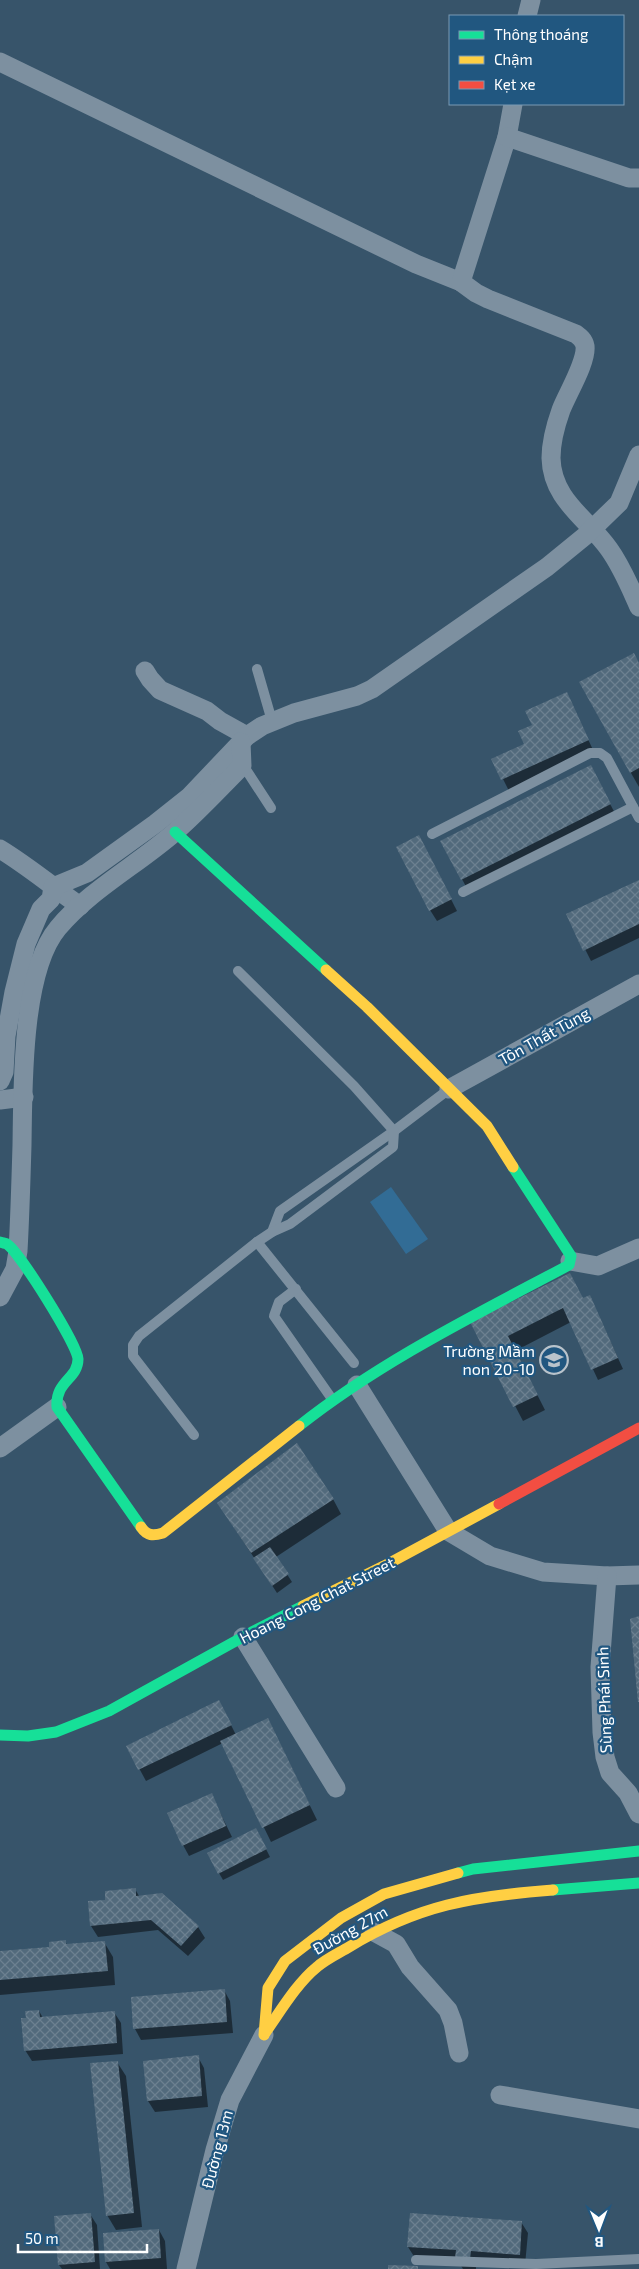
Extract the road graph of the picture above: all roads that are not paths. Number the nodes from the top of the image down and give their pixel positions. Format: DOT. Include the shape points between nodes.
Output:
graph roads {
  1 [pos="532,0"];
  2 [pos="527,15"];
  3 [pos="0,62"];
  4 [pos="513,105"];
  5 [pos="507,137"];
  6 [pos="639,178"];
  7 [pos="461,282"];
  8 [pos="639,455"];
  9 [pos="592,530"];
  10 [pos="638,602"];
  11 [pos="257,669"];
  12 [pos="145,671"];
  13 [pos="272,721"];
  14 [pos="244,739"];
  15 [pos="243,765"];
  16 [pos="633,807"];
  17 [pos="271,808"];
  18 [pos="639,818"];
  19 [pos="175,832"];
  20 [pos="432,834"];
  21 [pos="0,849"];
  22 [pos="52,887"];
  23 [pos="463,892"];
  24 [pos="80,906"];
  25 [pos="238,971"];
  26 [pos="639,984"];
  27 [pos="0,1081"];
  28 [pos="449,1089"];
  29 [pos="24,1097"];
  30 [pos="0,1100"];
  31 [pos="394,1131"];
  32 [pos="272,1232"];
  33 [pos="0,1242"];
  34 [pos="257,1242"];
  35 [pos="639,1248"];
  36 [pos="17,1256"];
  37 [pos="570,1262"];
  38 [pos="296,1288"];
  39 [pos="0,1298"];
  40 [pos="354,1363"];
  41 [pos="357,1385"];
  42 [pos="332,1400"];
  43 [pos="57,1407"];
  44 [pos="639,1428"];
  45 [pos="194,1435"];
  46 [pos="0,1448"];
  47 [pos="448,1531"];
  48 [pos="639,1575"];
  49 [pos="607,1576"];
  50 [pos="243,1637"];
  51 [pos="0,1735"];
  52 [pos="336,1788"];
  53 [pos="639,1814"];
  54 [pos="639,1851"];
  55 [pos="639,1883"];
  56 [pos="374,1932"];
  57 [pos="264,2034"];
  58 [pos="459,2053"];
  59 [pos="500,2095"];
  60 [pos="639,2119"];
  61 [pos="639,2259"];
  62 [pos="416,2260"];
  63 [pos="580,2265"];
  64 [pos="186,2269"];
  1 -- 2 [label="street"];
  3 -- 7 [label="street" via="416,264"];
  4 -- 5 [label="street"];
  5 -- 6 [label="street" via="629,178"];
  5 -- 7 [label="street"];
  7 -- 9 [label="street" via="476,293 582,339 584,356 561,411 551,457 556,485 565,501"];
  8 -- 9 [label="street" via="619,503"];
  9 -- 10 [label="street" via="620,566"];
  9 -- 13 [label="street" via="547,567 372,689"];
  11 -- 13 [label="lane"];
  12 -- 14 [label="street" via="160,690 207,711"];
  13 -- 14 [label="street"];
  14 -- 15 [label="street"];
  14 -- 22 [label="street" via="189,797 162,819 87,873"];
  15 -- 17 [label="lane"];
  15 -- 19 [label="street"];
  16 -- 18 [label="lane"];
  16 -- 20 [label="lane" via="606,758 600,753 590,752"];
  16 -- 23 [label="lane"];
  19 -- 24 [label="street"];
  19 -- 28 [label="street" via="367,1007"];
  21 -- 22 [label="street" via="25,864"];
  22 -- 24 [label="street"];
  22 -- 27 [label="street" via="51,899 38,914 26,944"];
  24 -- 29 [label="street" via="57,929 37,972 31,1004"];
  25 -- 31 [label="lane" via="354,1086"];
  26 -- 28 [label="street, Tôn Thất Tùng"];
  28 -- 31 [label="lane"];
  28 -- 37 [label="street" via="487,1126 571,1256"];
  29 -- 30 [label="street"];
  29 -- 36 [label="street"];
  31 -- 32 [label="lane" via="280,1211"];
  31 -- 32 [label="lane" via="393,1147 290,1224"];
  32 -- 34 [label="lane"];
  33 -- 36 [label="street" via="9,1245 10,1251"];
  34 -- 38 [label="lane"];
  34 -- 45 [label="lane" via="139,1336 133,1345 133,1356"];
  35 -- 37 [label="street" via="598,1266"];
  36 -- 39 [label="street"];
  36 -- 43 [label="street" via="51,1305 79,1361 77,1368 57,1390"];
  37 -- 41 [label="street"];
  38 -- 40 [label="lane"];
  38 -- 42 [label="lane" via="279,1302 274,1316"];
  41 -- 42 [label="street"];
  41 -- 47 [label="street"];
  42 -- 43 [label="street" via="164,1533 154,1536 145,1533"];
  43 -- 46 [label="street"];
  44 -- 47 [label="street, Hoang Cong Chat Street"];
  47 -- 49 [label="street" via="490,1556 543,1572"];
  47 -- 50 [label="street, Hoang Cong Chat Street"];
  48 -- 49 [label="street"];
  49 -- 53 [label="street, Sùng Phái Sinh" via="600,1667 605,1758 610,1773 628,1793"];
  50 -- 51 [label="street, Hoang Cong Chat Street" via="109,1711 56,1732"];
  50 -- 52 [label="street"];
  54 -- 57 [label="street, Đường 27m" via="473,1869 384,1894 341,1918 285,1961 268,1988"];
  55 -- 56 [label="street, Đường 27m" via="498,1894 454,1902 422,1911"];
  56 -- 57 [label="street, Đường 27m" via="316,1967"];
  56 -- 58 [label="street" via="396,1944 410,1967 448,2010"];
  57 -- 64 [label="street, Đường 13m" via="230,2100"];
  59 -- 60 [label="street"];
  61 -- 63 [label="lane"];
  62 -- 63 [label="lane"];
}
